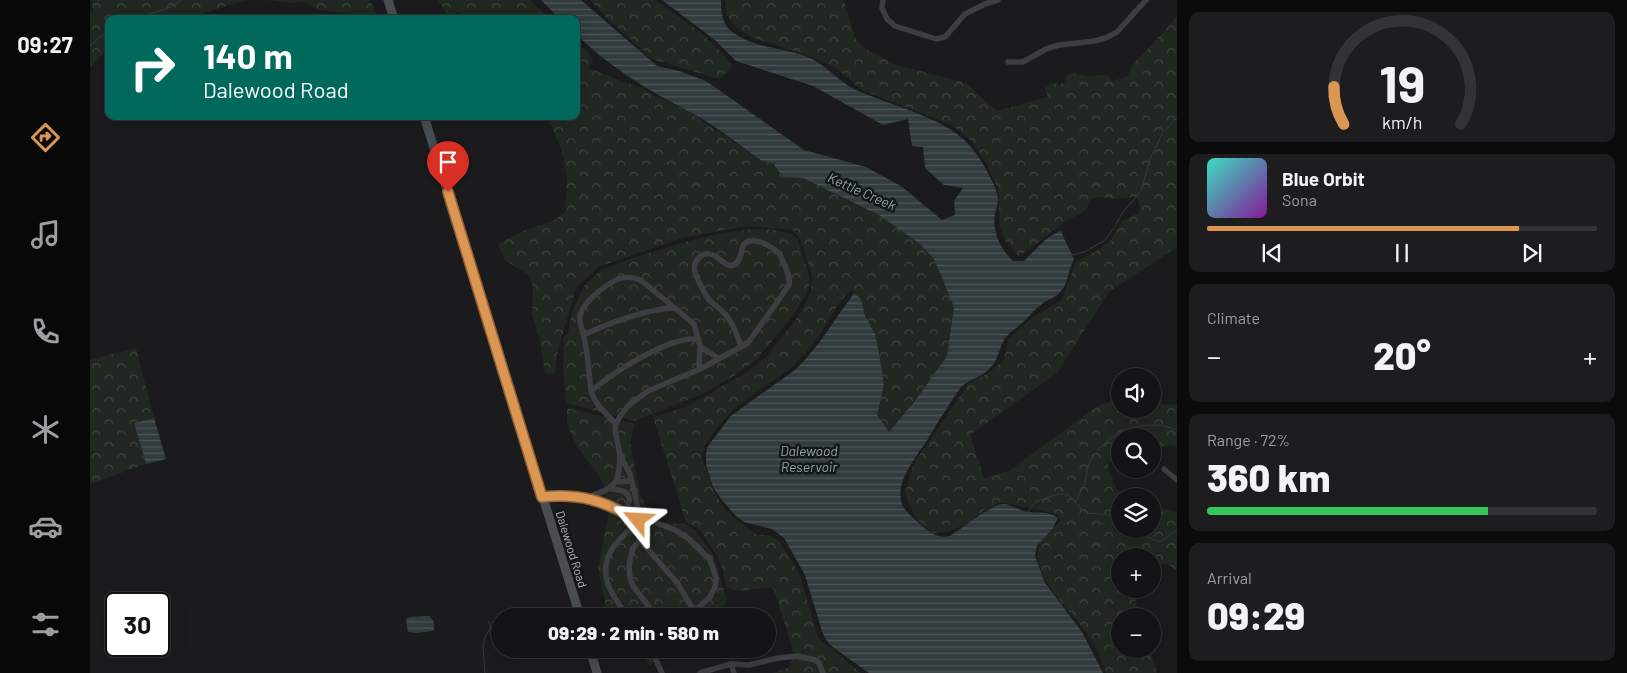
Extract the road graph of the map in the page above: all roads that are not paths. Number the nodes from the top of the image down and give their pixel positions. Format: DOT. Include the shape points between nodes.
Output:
graph roads {
  1 [pos="388,0"];
  2 [pos="883,0"];
  3 [pos="998,0"];
  4 [pos="1146,0"];
  5 [pos="393,15"];
  6 [pos="1008,62"];
  7 [pos="425,120"];
  8 [pos="675,308"];
  9 [pos="584,336"];
  10 [pos="699,343"];
  11 [pos="741,347"];
  12 [pos="719,359"];
  13 [pos="699,369"];
  14 [pos="591,391"];
  15 [pos="616,424"];
  16 [pos="620,455"];
  17 [pos="1164,469"];
  18 [pos="1177,480"];
  19 [pos="632,481"];
  20 [pos="616,482"];
  21 [pos="609,488"];
  22 [pos="542,497"];
  23 [pos="588,498"];
  24 [pos="622,512"];
  25 [pos="638,520"];
  26 [pos="640,540"];
  27 [pos="577,608"];
  28 [pos="623,608"];
  29 [pos="650,608"];
  30 [pos="692,608"];
  31 [pos="697,608"];
  32 [pos="593,658"];
  33 [pos="655,658"];
  34 [pos="731,664"];
  35 [pos="597,673"];
  36 [pos="662,673"];
  37 [pos="700,673"];
  38 [pos="734,673"];
  39 [pos="823,673"];
  1 -- 5 [label="main road"];
  2 -- 3 [label="street" via="882,8 887,19 895,26 936,39 945,37 965,14"];
  4 -- 6 [label="street" via="1117,32 1108,37 1059,45 1023,62"];
  7 -- 22 [label="main road, Dalewood Road"];
  8 -- 9 [label="street" via="607,325"];
  8 -- 9 [label="street" via="636,278 614,281 586,303 581,312"];
  8 -- 10 [label="street" via="694,324"];
  9 -- 14 [label="street"];
  10 -- 12 [label="street"];
  10 -- 13 [label="street"];
  10 -- 14 [label="street" via="690,338 659,349 609,376"];
  11 -- 11 [label="street" via="748,343 790,279 780,254 756,240 743,246 738,262 731,266 707,254 700,256 694,267 709,299 735,328"];
  11 -- 12 [label="street"];
  12 -- 13 [label="street"];
  13 -- 15 [label="street" via="648,391 630,405"];
  14 -- 15 [label="street" via="598,405"];
  15 -- 16 [label="street" via="614,429"];
  16 -- 19 [label="street"];
  16 -- 20 [label="street"];
  17 -- 18 [label="street"];
  19 -- 20 [label="street"];
  19 -- 25 [label="street"];
  20 -- 21 [label="street"];
  21 -- 23 [label="street"];
  21 -- 24 [label="street" via="622,491 630,499"];
  22 -- 23 [label="street"];
  22 -- 27 [label="main road, Dalewood Road"];
  23 -- 24 [label="street"];
  24 -- 25 [label="street"];
  25 -- 26 [label="street"];
  25 -- 28 [label="street" via="615,545 606,563 605,571 612,592"];
  25 -- 31 [label="street" via="644,518 675,530 710,560 716,578 715,587 710,597"];
  26 -- 29 [label="street" via="630,560 630,578"];
  26 -- 30 [label="street" via="678,584"];
  32 -- 35 [label="main road"];
  33 -- 36 [label="street"];
  34 -- 37 [label="street"];
  34 -- 38 [label="street"];
  34 -- 39 [label="street" via="749,665 798,656 815,660"];
}
